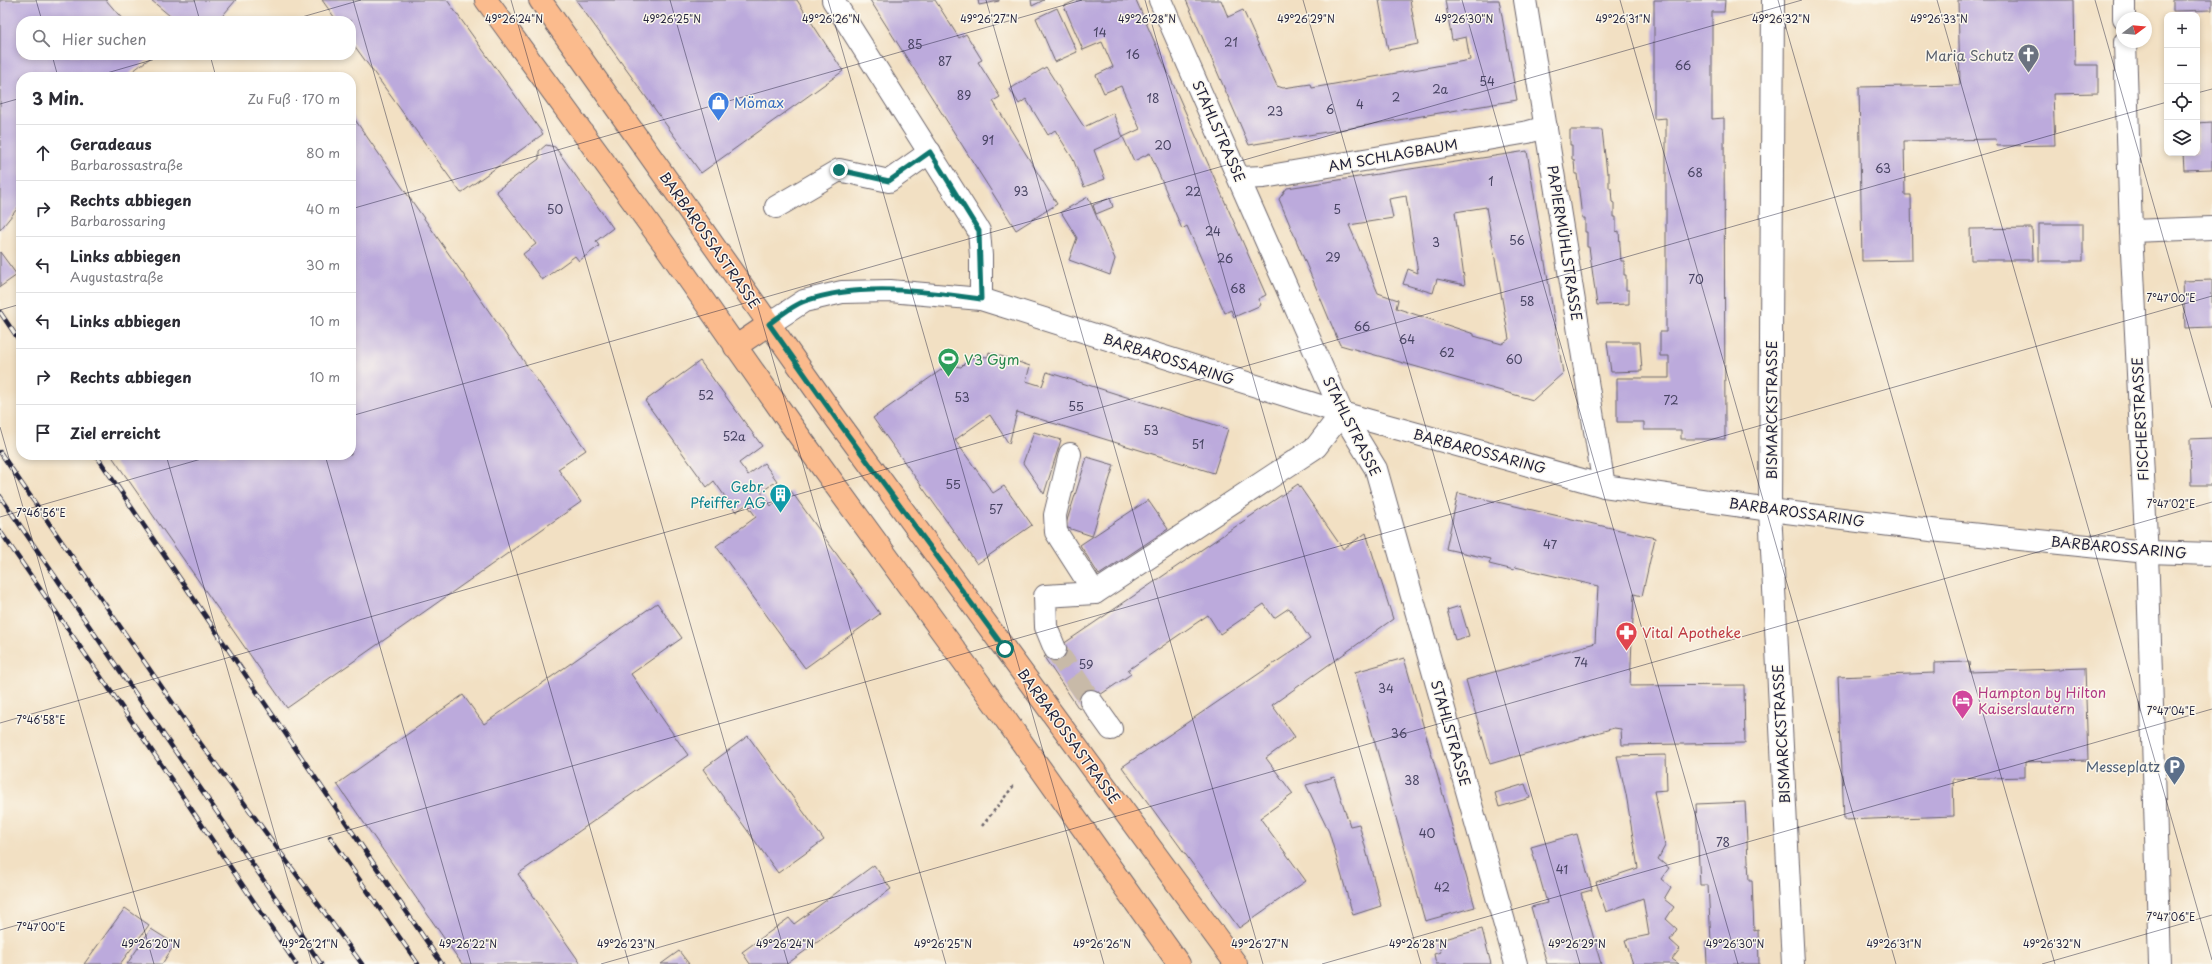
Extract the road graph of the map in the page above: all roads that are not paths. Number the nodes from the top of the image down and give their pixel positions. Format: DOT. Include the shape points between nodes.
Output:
graph roads {
  1 [pos="486,0"];
  2 [pos="540,0"];
  3 [pos="833,0"];
  4 [pos="1160,0"];
  5 [pos="1525,0"];
  6 [pos="1773,0"];
  7 [pos="2124,0"];
  8 [pos="2124,12"];
  9 [pos="2125,48"];
  10 [pos="1546,127"];
  11 [pos="930,152"];
  12 [pos="1240,178"];
  13 [pos="776,207"];
  14 [pos="2212,228"];
  15 [pos="2130,231"];
  16 [pos="981,299"];
  17 [pos="769,324"];
  18 [pos="735,347"];
  19 [pos="1342,414"];
  20 [pos="1070,454"];
  21 [pos="1604,486"];
  22 [pos="1770,510"];
  23 [pos="2147,552"];
  24 [pos="2212,554"];
  25 [pos="1095,593"];
  26 [pos="1056,649"];
  27 [pos="1091,701"];
  28 [pos="1111,729"];
  29 [pos="1179,964"];
  30 [pos="1236,964"];
  31 [pos="1516,964"];
  32 [pos="1793,964"];
  33 [pos="2160,964"];
  1 -- 18 [label="main road" via="664,244"];
  2 -- 17 [label="main road, BARBAROSSASTRASSE"];
  3 -- 11 [label="street"];
  4 -- 12 [label="street, STAHLSTRASSE"];
  5 -- 10 [label="street, PAPIERMÜHLSTRASSE"];
  6 -- 22 [label="street, BISMARCKSTRASSE"];
  7 -- 8 [label="street"];
  9 -- 15 [label="street, FISCHERSTRASSE"];
  10 -- 12 [label="street, AM SCHLAGBAUM" via="1272,176"];
  10 -- 21 [label="street, PAPIERMÜHLSTRASSE"];
  11 -- 13 [label="street" via="889,181 839,170"];
  11 -- 16 [label="street" via="979,231"];
  12 -- 19 [label="street, STAHLSTRASSE"];
  14 -- 15 [label="street"];
  15 -- 23 [label="street, FISCHERSTRASSE"];
  16 -- 17 [label="street, BARBAROSSARING" via="890,291 842,292 804,301"];
  16 -- 19 [label="street, BARBAROSSARING"];
  17 -- 18 [label="main road"];
  17 -- 30 [label="main road, BARBAROSSASTRASSE"];
  18 -- 29 [label="main road" via="996,706"];
  19 -- 21 [label="street, BARBAROSSARING"];
  19 -- 25 [label="street" via="1316,447"];
  19 -- 31 [label="street, STAHLSTRASSE" via="1376,469"];
  20 -- 25 [label="street" via="1055,515 1056,532"];
  21 -- 22 [label="street, BARBAROSSARING"];
  22 -- 23 [label="street, BARBAROSSARING" via="1931,530"];
  22 -- 32 [label="street, BISMARCKSTRASSE"];
  23 -- 24 [label="street, BARBAROSSARING"];
  23 -- 33 [label="street, FISCHERSTRASSE"];
  25 -- 26 [label="street" via="1045,596 1046,627"];
  27 -- 28 [label="street"];
}
